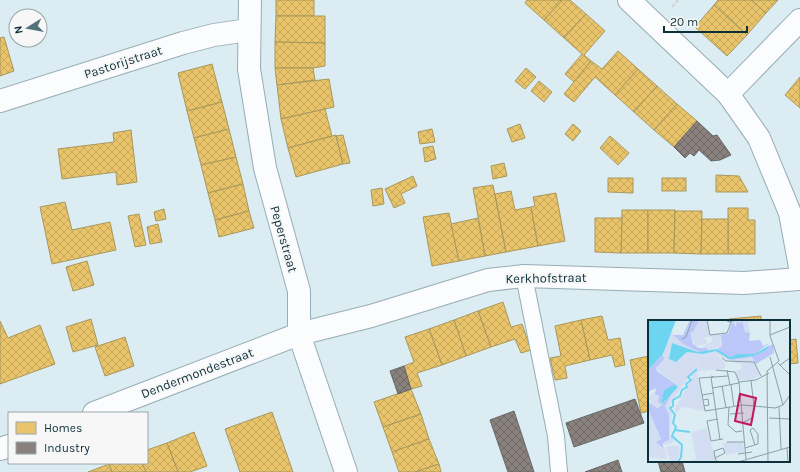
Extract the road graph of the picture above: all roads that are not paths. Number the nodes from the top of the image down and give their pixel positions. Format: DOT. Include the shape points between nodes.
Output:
graph roads {
  1 [pos="250,0"];
  2 [pos="629,0"];
  3 [pos="800,20"];
  4 [pos="248,30"];
  5 [pos="728,94"];
  6 [pos="0,101"];
  7 [pos="800,267"];
  8 [pos="524,276"];
  9 [pos="800,279"];
  10 [pos="299,334"];
  11 [pos="97,412"];
  12 [pos="346,472"];
  13 [pos="559,472"];
  1 -- 4 [label="street, Peperstraat"];
  2 -- 5 [label="street"];
  3 -- 5 [label="street"];
  4 -- 6 [label="street, Pastorijstraat" via="183,43"];
  4 -- 10 [label="street, Peperstraat" via="249,69 265,168 299,291"];
  5 -- 7 [label="street" via="759,138 790,213"];
  8 -- 9 [label="street, Kerkhofstraat" via="744,283"];
  8 -- 10 [label="street, Kerkhofstraat" via="488,280 371,316"];
  8 -- 13 [label="lane" via="556,436"];
  10 -- 11 [label="street, Dendermondestraat"];
  10 -- 12 [label="street, Peperstraat"];
}
